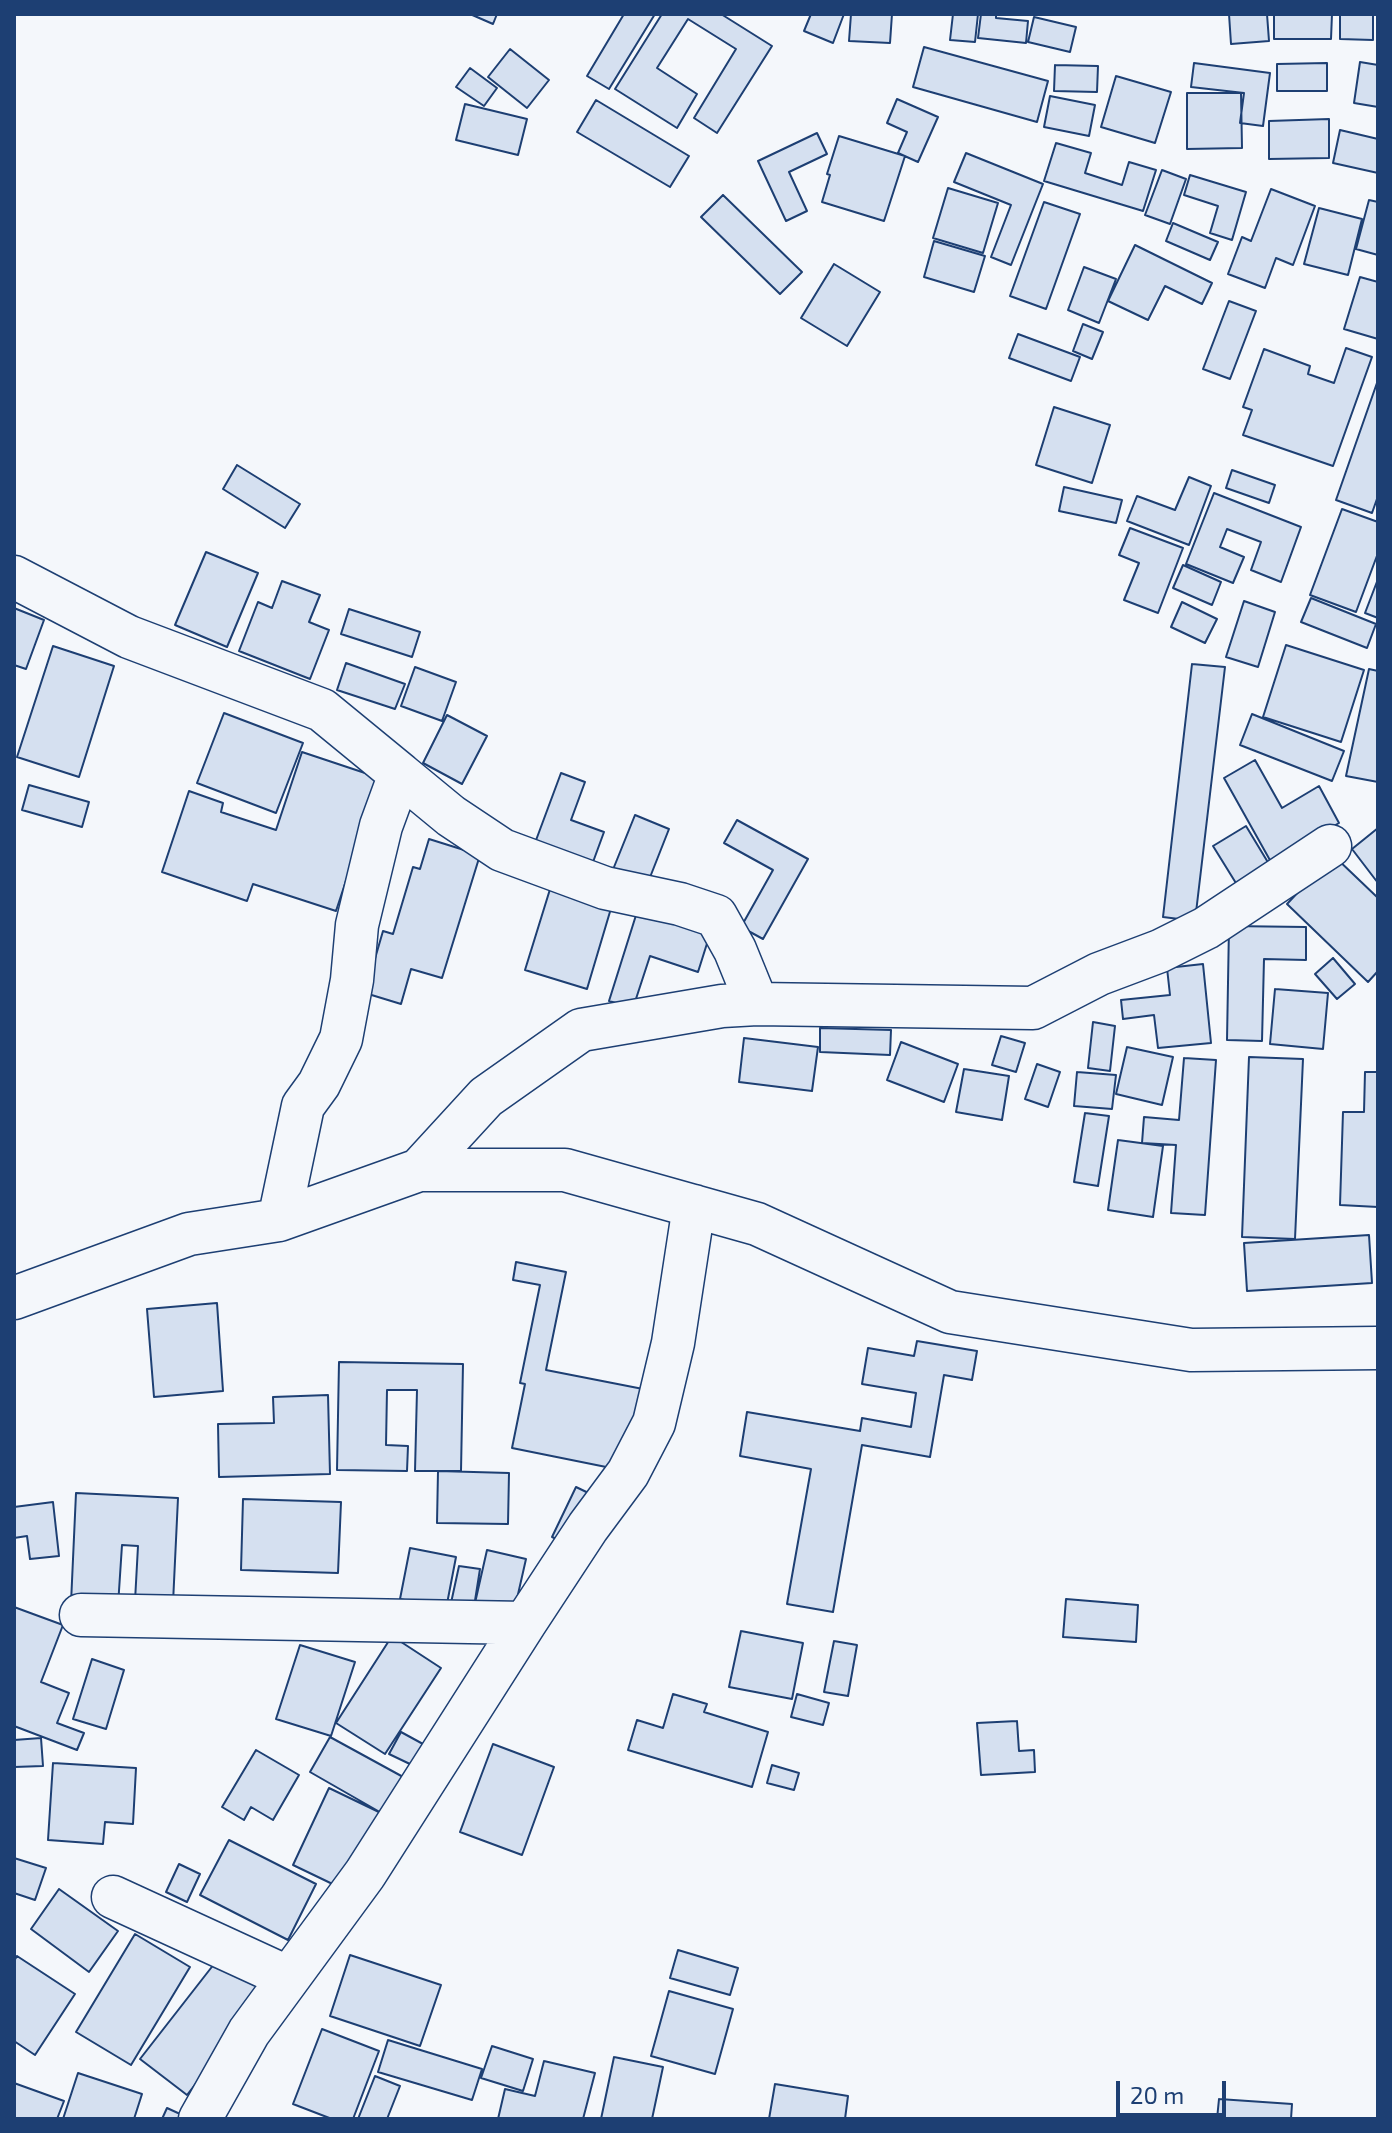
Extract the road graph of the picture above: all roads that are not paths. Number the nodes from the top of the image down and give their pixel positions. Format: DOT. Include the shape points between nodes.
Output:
graph roads {
  1 [pos="14,577"];
  2 [pos="400,774"];
  3 [pos="1330,846"];
  4 [pos="757,1004"];
  5 [pos="419,1170"];
  6 [pos="694,1206"];
  7 [pos="279,1220"];
  8 [pos="14,1298"];
  9 [pos="1378,1348"];
  10 [pos="81,1615"];
  11 [pos="525,1623"];
  12 [pos="113,1897"];
  13 [pos="287,1977"];
  14 [pos="200,2119"];
  1 -- 2 [label="street" via="129,637 322,710"];
  2 -- 4 [label="street" via="502,850 605,888 716,916"];
  2 -- 7 [label="street" via="381,826 357,925 341,1039 303,1106"];
  3 -- 4 [label="street" via="1206,928 1033,1008"];
  4 -- 5 [label="street" via="581,1030 486,1097"];
  5 -- 6 [label="street" via="565,1170"];
  5 -- 7 [label="street"];
  6 -- 9 [label="street" via="757,1224 950,1312 1191,1350"];
  6 -- 11 [label="street" via="673,1343 654,1423 628,1473"];
  7 -- 8 [label="street" via="189,1234"];
  10 -- 11 [label="street"];
  11 -- 13 [label="street" via="365,1874"];
  12 -- 13 [label="street"];
  13 -- 14 [label="street"];
}
